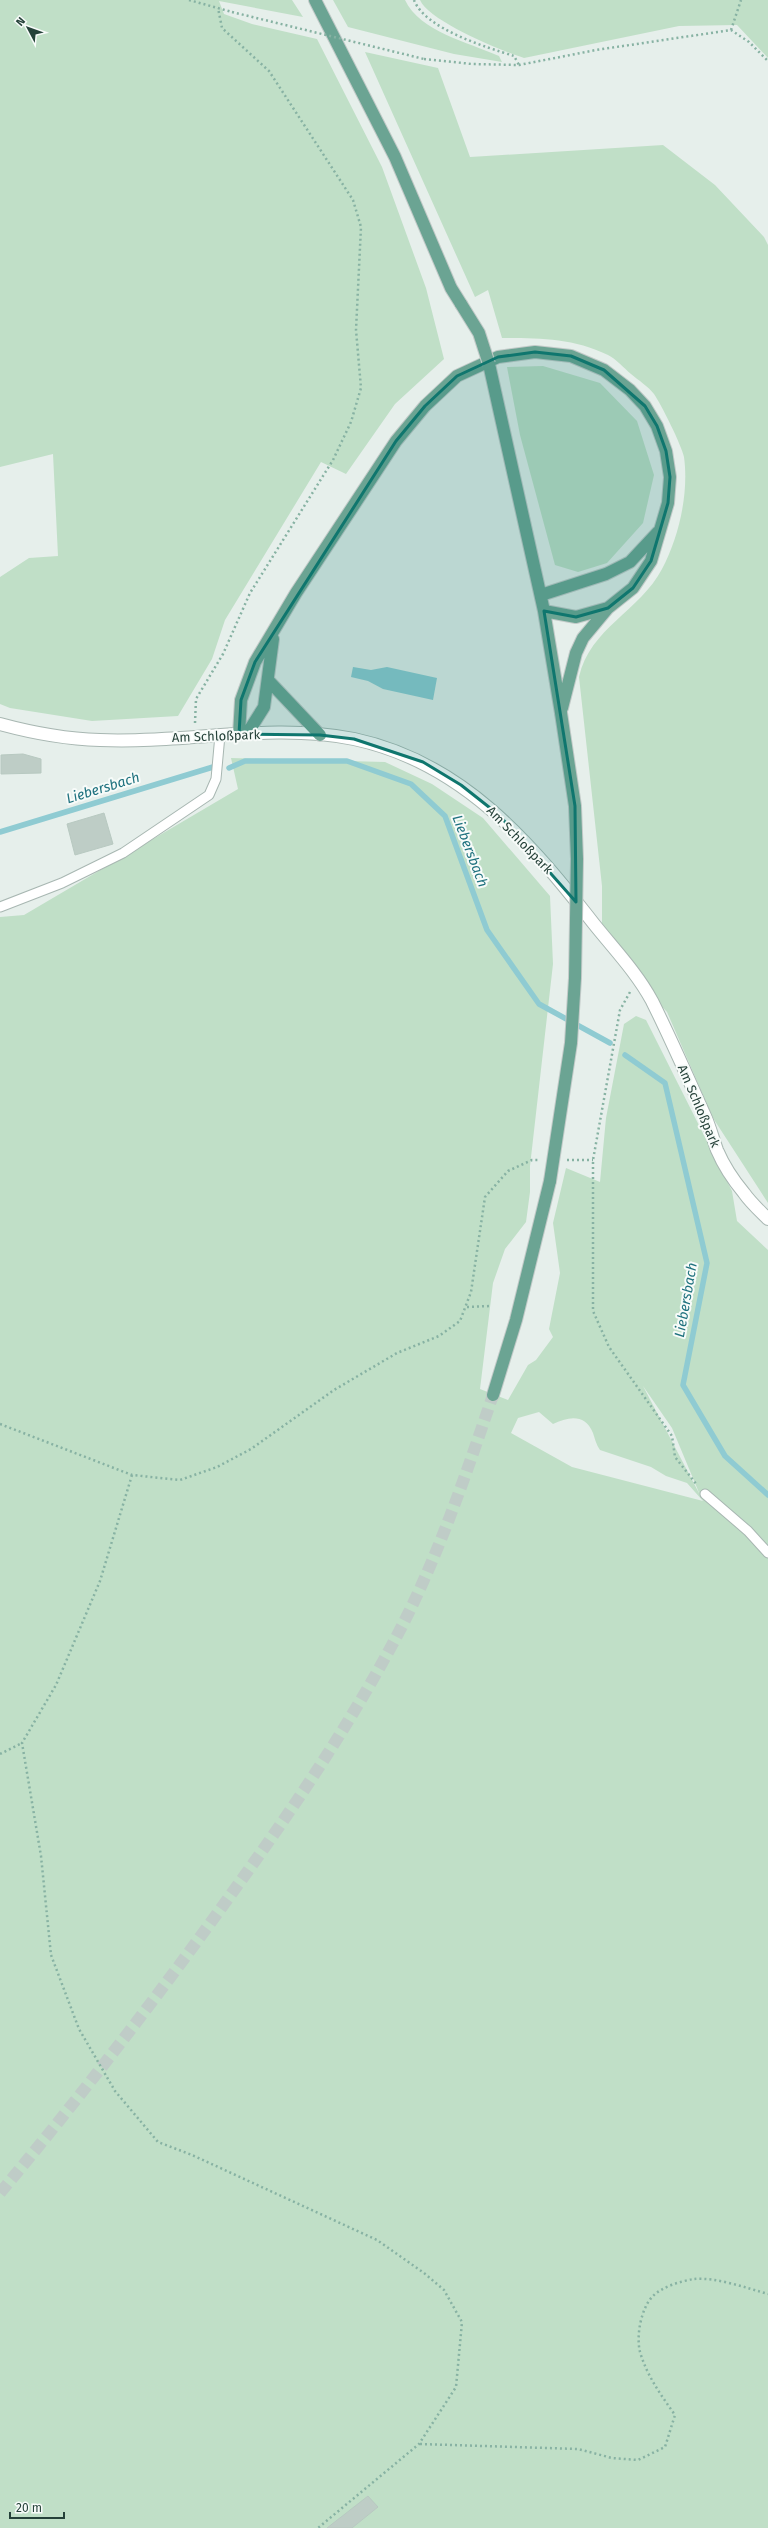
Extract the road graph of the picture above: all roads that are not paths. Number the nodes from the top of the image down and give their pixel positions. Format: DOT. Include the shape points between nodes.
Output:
graph roads {
  1 [pos="315,0"];
  2 [pos="662,529"];
  3 [pos="540,594"];
  4 [pos="608,608"];
  5 [pos="544,611"];
  6 [pos="276,625"];
  7 [pos="268,680"];
  8 [pos="561,713"];
  9 [pos="0,724"];
  10 [pos="243,734"];
  11 [pos="220,735"];
  12 [pos="320,735"];
  13 [pos="0,907"];
  14 [pos="768,1219"];
  15 [pos="493,1395"];
  16 [pos="705,1494"];
  17 [pos="768,1553"];
  1 -- 3 [label="main road, bridge" via="395,157 451,288 478,333 490,364"];
  2 -- 3 [label="main road" via="630,562 606,574"];
  2 -- 4 [label="main road" via="651,561 633,588"];
  2 -- 6 [label="main road" via="670,477 666,451 657,426 645,406 630,390 604,370 571,356 535,352 498,357 457,376 410,424 391,448"];
  3 -- 5 [label="main road"];
  4 -- 5 [label="main road" via="576,616"];
  4 -- 8 [label="main road" via="583,638 576,653"];
  5 -- 8 [label="main road"];
  6 -- 7 [label="main road" via="270,651"];
  6 -- 10 [label="main road" via="246,682 241,700"];
  7 -- 10 [label="main road" via="264,707"];
  7 -- 12 [label="main road"];
  8 -- 15 [label="main road, bridge" via="575,806 575,978 571,1042 550,1181 516,1320"];
  9 -- 11 [label="street, Am Schloßpark" via="32,733 101,740"];
  10 -- 11 [label="street, Am Schloßpark"];
  10 -- 12 [label="street, Am Schloßpark"];
  11 -- 13 [label="lane" via="216,779 210,795 123,853 62,883"];
  12 -- 14 [label="street, Am Schloßpark" via="354,740 423,762 461,785 499,815 539,858 638,978 652,1001 707,1120 718,1153 744,1194"];
  16 -- 17 [label="lane" via="748,1531"];
}
